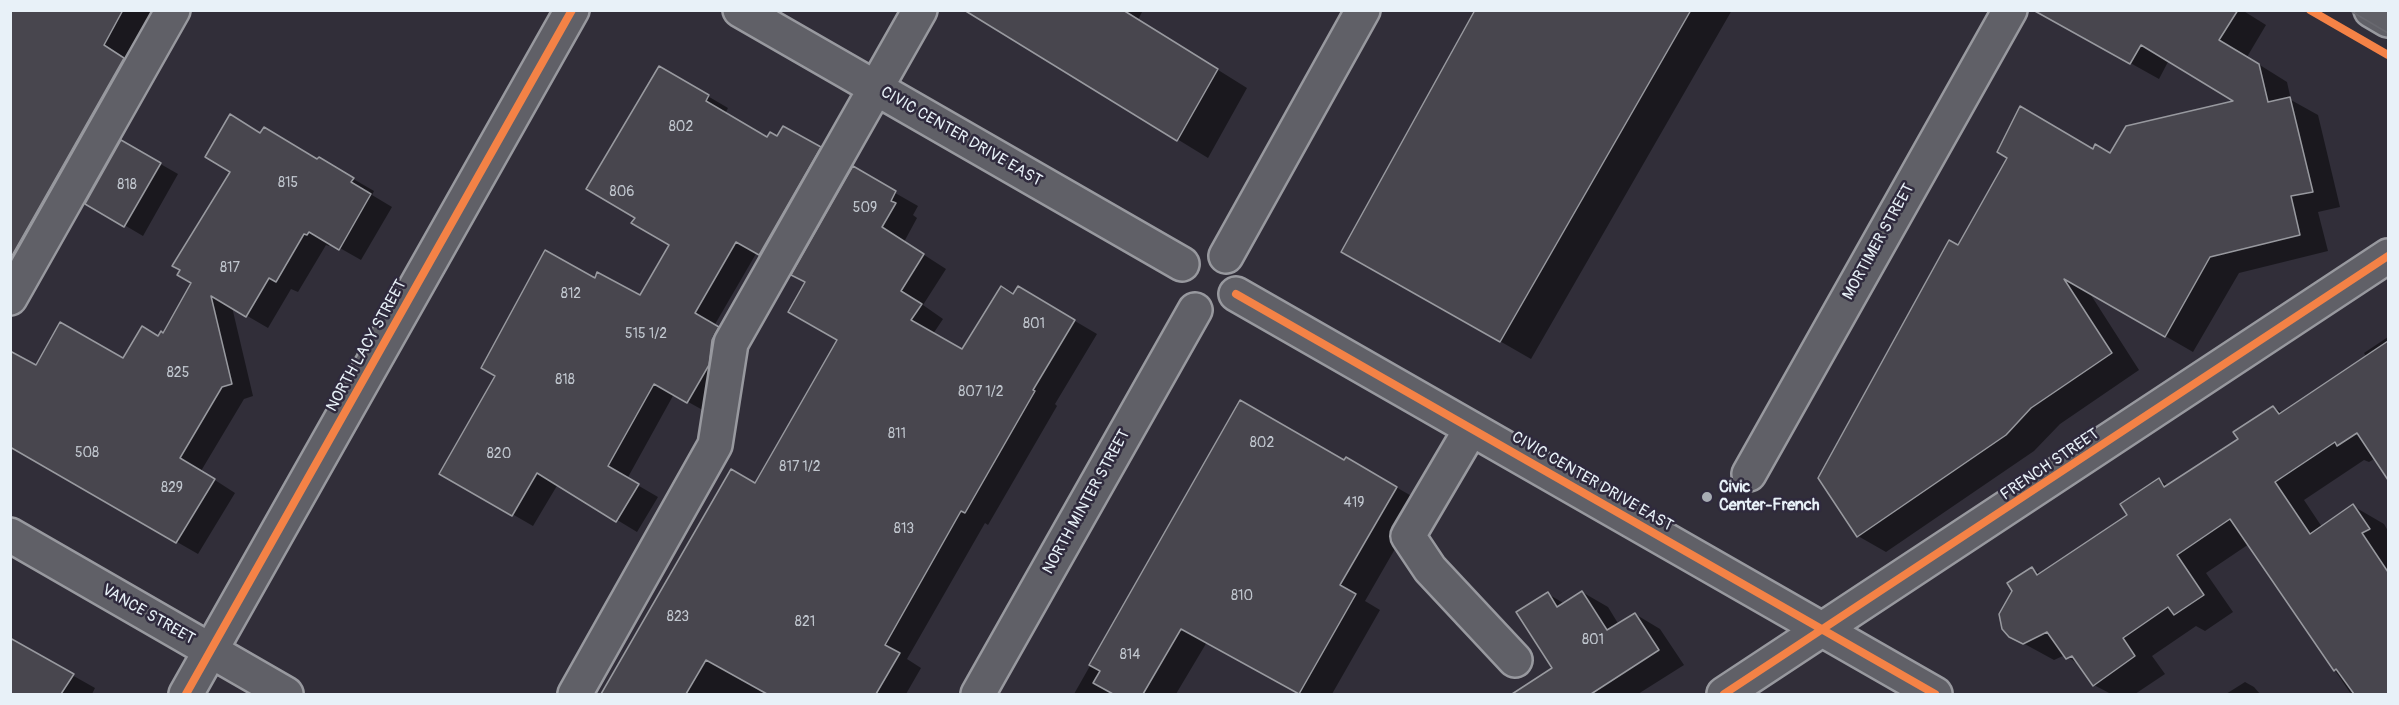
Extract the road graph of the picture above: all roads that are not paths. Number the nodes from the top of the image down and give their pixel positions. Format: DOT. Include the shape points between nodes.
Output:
graph roads {
  1 [pos="173,10"];
  2 [pos="572,10"];
  3 [pos="740,10"];
  4 [pos="920,10"];
  5 [pos="1363,10"];
  6 [pos="2010,10"];
  7 [pos="2372,10"];
  8 [pos="2388,20"];
  9 [pos="876,88"];
  10 [pos="1226,256"];
  11 [pos="2388,256"];
  12 [pos="1182,264"];
  13 [pos="1236,294"];
  14 [pos="10,298"];
  15 [pos="1195,310"];
  16 [pos="1472,429"];
  17 [pos="1749,474"];
  18 [pos="10,535"];
  19 [pos="1824,631"];
  20 [pos="210,651"];
  21 [pos="1515,660"];
  22 [pos="186,694"];
  23 [pos="286,694"];
  24 [pos="575,694"];
  25 [pos="978,694"];
  26 [pos="1724,694"];
  27 [pos="1935,694"];
  1 -- 14 [label="street"];
  2 -- 20 [label="street, NORTH LACY STREET"];
  3 -- 9 [label="street, CIVIC CENTER DRIVE EAST"];
  4 -- 9 [label="street"];
  5 -- 10 [label="street"];
  6 -- 17 [label="street, MORTIMER STREET"];
  7 -- 8 [label="street"];
  9 -- 12 [label="street, CIVIC CENTER DRIVE EAST"];
  9 -- 24 [label="street" via="731,343 715,445"];
  10 -- 12 [label="street" via="1203,250"];
  10 -- 13 [label="street" via="1238,273"];
  11 -- 19 [label="street, FRENCH STREET"];
  12 -- 15 [label="street" via="1177,276 1178,289"];
  13 -- 15 [label="street" via="1219,310"];
  13 -- 16 [label="street, CIVIC CENTER DRIVE EAST"];
  15 -- 25 [label="street, NORTH MINTER STREET"];
  16 -- 19 [label="street, CIVIC CENTER DRIVE EAST"];
  16 -- 21 [label="street" via="1407,536 1430,569"];
  18 -- 20 [label="street, VANCE STREET"];
  19 -- 26 [label="street, FRENCH STREET"];
  19 -- 27 [label="street, CIVIC CENTER DRIVE EAST"];
  20 -- 22 [label="street, NORTH LACY STREET"];
  20 -- 23 [label="street, VANCE STREET"];
}
